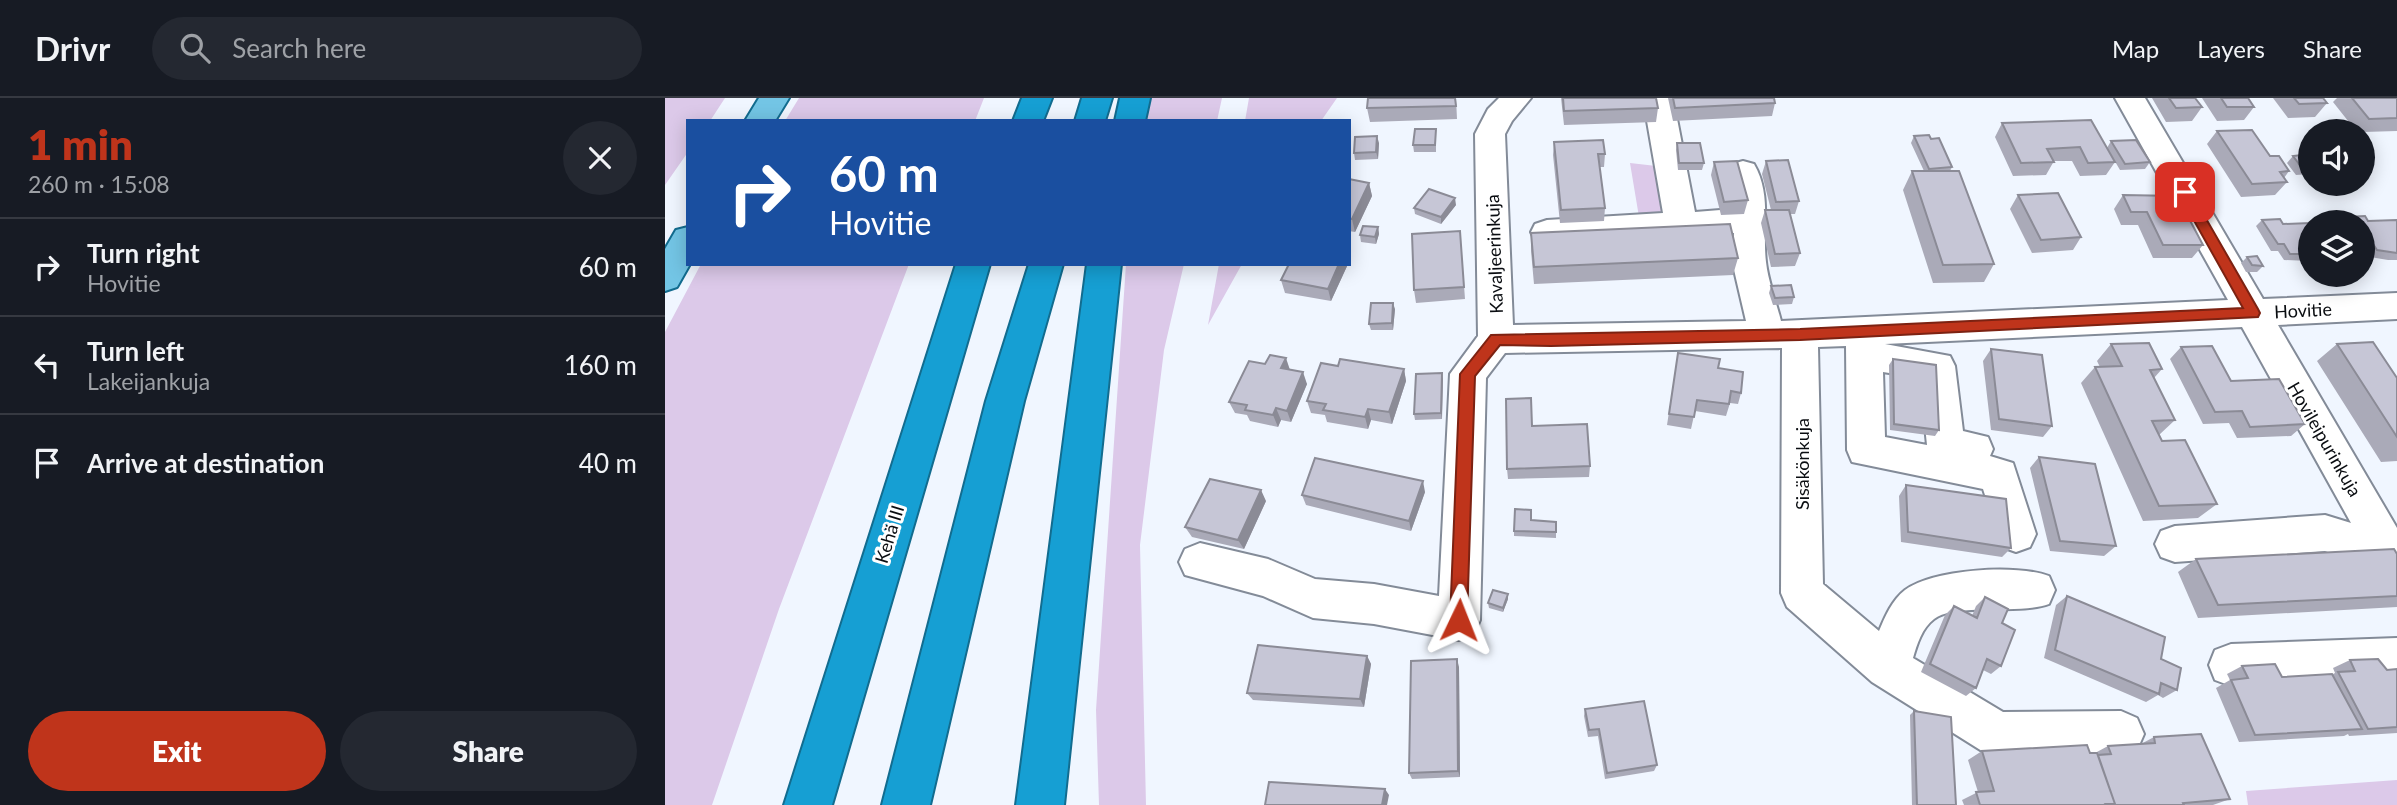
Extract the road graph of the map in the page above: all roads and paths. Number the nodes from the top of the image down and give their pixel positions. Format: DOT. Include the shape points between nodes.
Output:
graph roads {
  1 [pos="774,98"];
  2 [pos="1037,98"];
  3 [pos="1097,98"];
  4 [pos="1135,98"];
  5 [pos="1516,98"];
  6 [pos="1658,98"];
  7 [pos="2130,98"];
  8 [pos="760,119"];
  9 [pos="1029,119"];
  10 [pos="1091,119"];
  11 [pos="1130,119"];
  12 [pos="1743,173"];
  13 [pos="1751,220"];
  14 [pos="1681,224"];
  15 [pos="1547,232"];
  16 [pos="686,242"];
  17 [pos="972,266"];
  18 [pos="1045,266"];
  19 [pos="1104,266"];
  20 [pos="665,278"];
  21 [pos="2397,306"];
  22 [pos="2253,313"];
  23 [pos="1784,335"];
  24 [pos="1496,339"];
  25 [pos="1864,343"];
  26 [pos="1974,449"];
  27 [pos="2016,534"];
  28 [pos="2175,544"];
  29 [pos="2394,560"];
  30 [pos="1201,562"];
  31 [pos="2034,590"];
  32 [pos="2397,659"];
  33 [pos="2231,665"];
  34 [pos="1888,667"];
  35 [pos="2121,734"];
  36 [pos="1047,757"];
  37 [pos="808,801"];
  38 [pos="906,805"];
  39 [pos="1040,805"];
  40 [pos="1053,805"];
  1 -- 8 [label="main road"];
  2 -- 9 [label="highway"];
  3 -- 10 [label="highway"];
  4 -- 11 [label="highway"];
  5 -- 24 [label="street, Kavaljeerinkuja" via="1490,134"];
  6 -- 14 [label="street"];
  7 -- 22 [label="street, Hovileipurinkuja" via="2180,159"];
  12 -- 13 [label="street, Sisäkönkuja"];
  13 -- 14 [label="street"];
  13 -- 23 [label="street, Sisäkönkuja" via="1749,261"];
  14 -- 15 [label="street"];
  16 -- 20 [label="main road"];
  17 -- 37 [label="highway, Kehä III"];
  18 -- 38 [label="highway" via="1005,401"];
  19 -- 36 [label="highway"];
  21 -- 22 [label="street, Hovitie"];
  22 -- 25 [label="street, Hovitie"];
  22 -- 29 [label="street, Hovileipurinkuja"];
  23 -- 24 [label="street, Hovitie"];
  23 -- 25 [label="street, Hovitie"];
  23 -- 34 [label="street, Sisäkönkuja" via="1802,593"];
  24 -- 30 [label="street, Kavaljeerinkuja" via="1468,374 1459,620 1313,598 1268,578"];
  25 -- 26 [label="street" via="1937,366 1945,444"];
  25 -- 27 [label="street" via="1866,450 1999,475"];
  28 -- 29 [label="street" via="2325,533"];
  31 -- 34 [label="street" via="1947,594 1921,603 1900,632"];
  32 -- 33 [label="street"];
  34 -- 35 [label="street" via="1998,735"];
  36 -- 39 [label="highway"];
  36 -- 40 [label="highway"];
}
